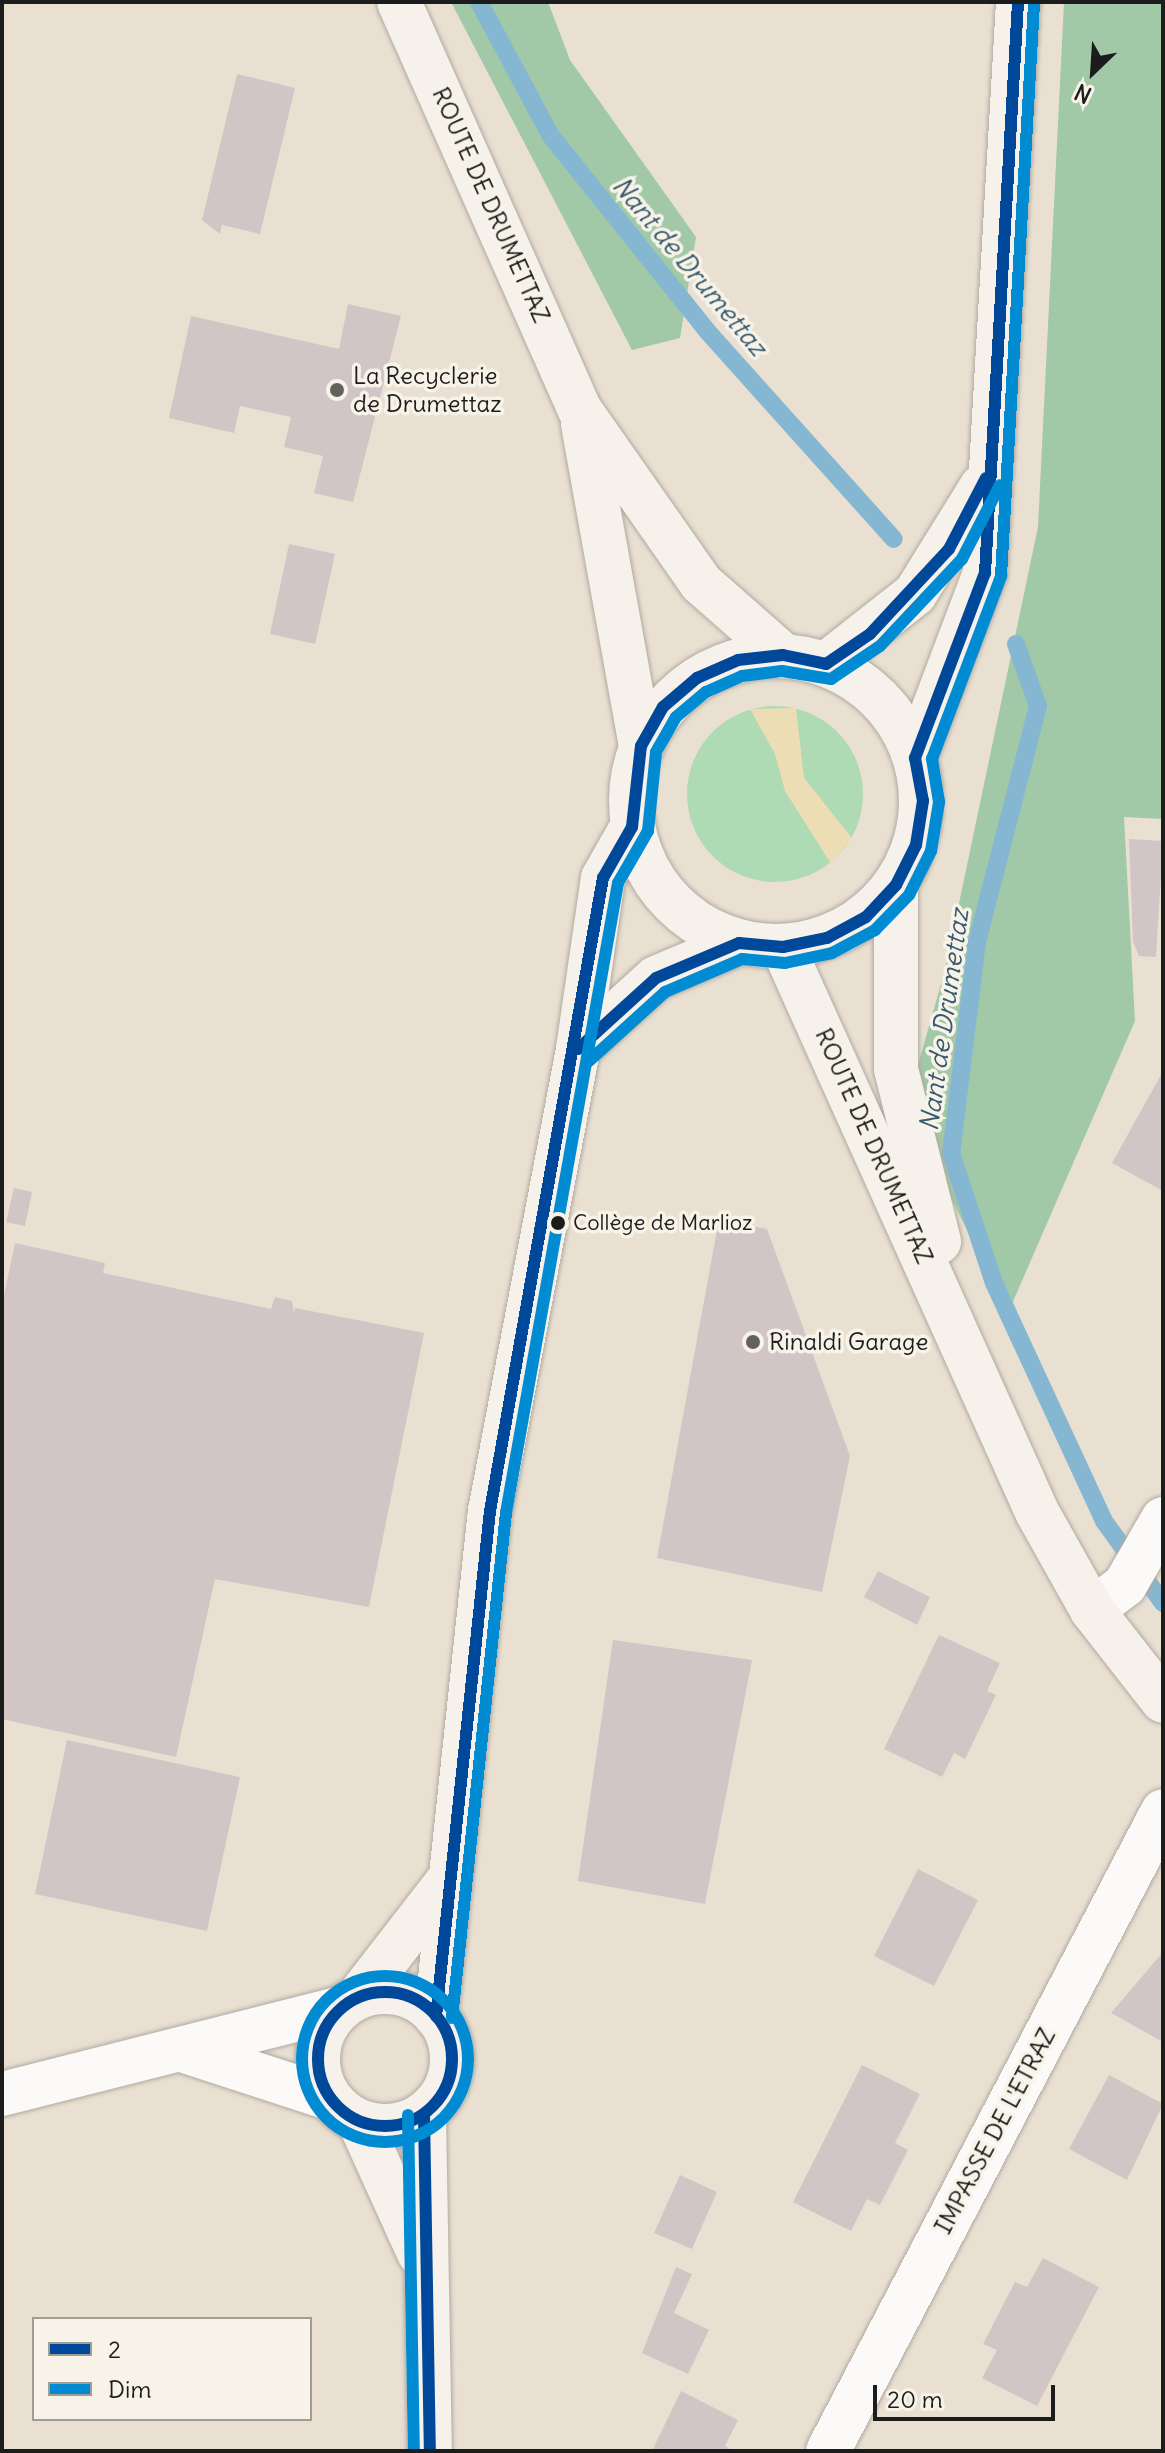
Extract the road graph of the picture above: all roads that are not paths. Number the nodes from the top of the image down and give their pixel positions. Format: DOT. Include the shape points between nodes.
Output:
graph roads {
  1 [pos="399,2"];
  2 [pos="1018,2"];
  3 [pos="580,410"];
  4 [pos="986,478"];
  5 [pos="783,655"];
  6 [pos="826,664"];
  7 [pos="641,746"];
  8 [pos="915,758"];
  9 [pos="632,827"];
  10 [pos="896,885"];
  11 [pos="739,943"];
  12 [pos="783,947"];
  13 [pos="578,1049"];
  14 [pos="965,1346"];
  15 [pos="1158,1530"];
  16 [pos="1108,1597"];
  17 [pos="1163,1701"];
  18 [pos="1163,1811"];
  19 [pos="448,1881"];
  20 [pos="349,2002"];
  21 [pos="436,2016"];
  22 [pos="182,2050"];
  23 [pos="2,2094"];
  24 [pos="344,2110"];
  25 [pos="424,2115"];
  26 [pos="427,2269"];
  27 [pos="430,2451"];
  28 [pos="828,2451"];
  1 -- 3 [label="main road, ROUTE DE DRUMETTAZ"];
  2 -- 4 [label="main road"];
  3 -- 5 [label="main road" via="701,583"];
  3 -- 7 [label="main road"];
  4 -- 6 [label="main road" via="949,549 915,594"];
  4 -- 8 [label="main road" via="985,573"];
  5 -- 6 [label="main road"];
  5 -- 7 [label="main road" via="738,660 697,678 663,707"];
  6 -- 8 [label="main road" via="865,686 896,717"];
  7 -- 9 [label="main road" via="631,786"];
  8 -- 10 [label="main road" via="923,801 916,845"];
  9 -- 11 [label="main road" via="645,866 669,900 700,926"];
  9 -- 13 [label="main road" via="603,878"];
  10 -- 12 [label="main road" via="866,917 827,938"];
  10 -- 14 [label="main road, ROUTE DE DRUMETTAZ" via="896,1069"];
  11 -- 12 [label="main road"];
  11 -- 13 [label="main road" via="656,978"];
  12 -- 14 [label="main road, ROUTE DE DRUMETTAZ"];
  13 -- 19 [label="main road" via="490,1511"];
  14 -- 16 [label="main road, ROUTE DE DRUMETTAZ" via="1037,1512"];
  15 -- 16 [label="street"];
  16 -- 17 [label="main road, ROUTE DE DRUMETTAZ"];
  18 -- 28 [label="street, IMPASSE DE L'ETRAZ"];
  19 -- 20 [label="main road"];
  19 -- 21 [label="main road"];
  20 -- 21 [label="main road" via="399,1993"];
  20 -- 22 [label="street"];
  20 -- 24 [label="main road" via="320,2040"];
  21 -- 25 [label="main road" via="448,2035 450,2079"];
  22 -- 23 [label="street"];
  22 -- 24 [label="street"];
  24 -- 25 [label="main road" via="381,2127"];
  24 -- 26 [label="main road"];
  25 -- 26 [label="main road"];
  26 -- 27 [label="main road"];
}
